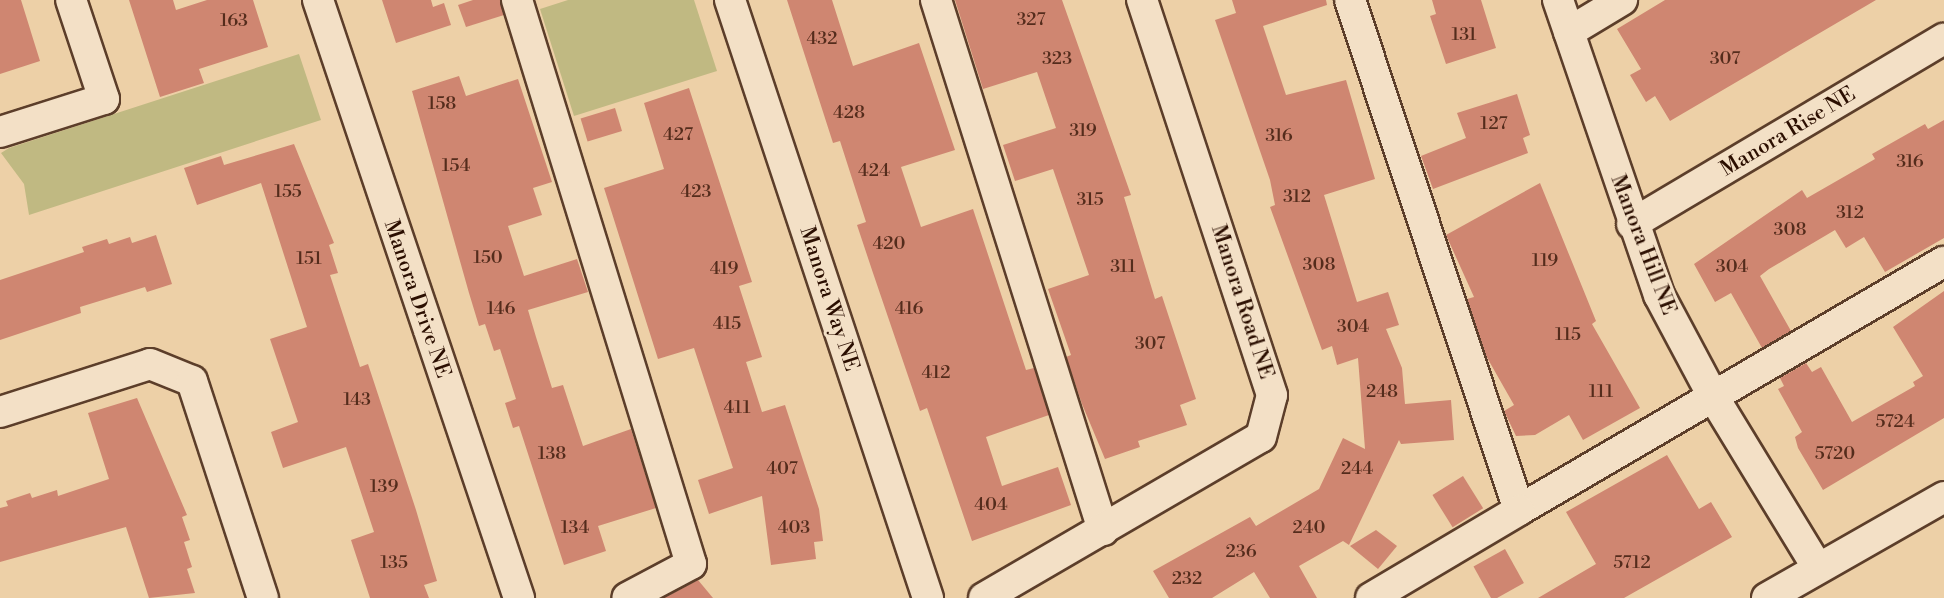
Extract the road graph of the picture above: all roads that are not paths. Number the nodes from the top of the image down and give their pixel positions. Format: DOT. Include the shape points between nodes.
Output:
graph roads {
  1 [pos="71,0"];
  2 [pos="318,0"];
  3 [pos="517,0"];
  4 [pos="729,0"];
  5 [pos="936,0"];
  6 [pos="1142,0"];
  7 [pos="1350,0"];
  8 [pos="1558,0"];
  9 [pos="1622,0"];
  10 [pos="1569,32"];
  11 [pos="1944,39"];
  12 [pos="0,132"];
  13 [pos="1632,225"];
  14 [pos="1944,262"];
  15 [pos="1714,398"];
  16 [pos="0,412"];
  17 [pos="1944,497"];
  18 [pos="1519,510"];
  19 [pos="1103,530"];
  20 [pos="1818,567"];
  21 [pos="263,598"];
  22 [pos="519,598"];
  23 [pos="627,598"];
  24 [pos="928,598"];
  25 [pos="984,598"];
  26 [pos="1371,598"];
  27 [pos="1767,598"];
  1 -- 12 [label="street" via="104,99"];
  2 -- 22 [label="street, Manora Drive NE"];
  3 -- 23 [label="street" via="691,564"];
  4 -- 24 [label="street, Manora Way NE"];
  5 -- 19 [label="street"];
  6 -- 19 [label="street, Manora Road NE" via="1272,395 1261,437"];
  7 -- 18 [label="street"];
  8 -- 10 [label="street, Manora Hill NE"];
  9 -- 10 [label="street"];
  10 -- 13 [label="street, Manora Hill NE"];
  11 -- 13 [label="street, Manora Rise NE"];
  13 -- 15 [label="street, Manora Hill NE" via="1659,295"];
  14 -- 15 [label="street"];
  15 -- 18 [label="street"];
  15 -- 20 [label="street, Manora Hill NE"];
  16 -- 21 [label="street" via="150,364 192,381"];
  17 -- 20 [label="street"];
  18 -- 26 [label="street"];
  19 -- 25 [label="street, Manora Road NE"];
  20 -- 27 [label="street"];
}
